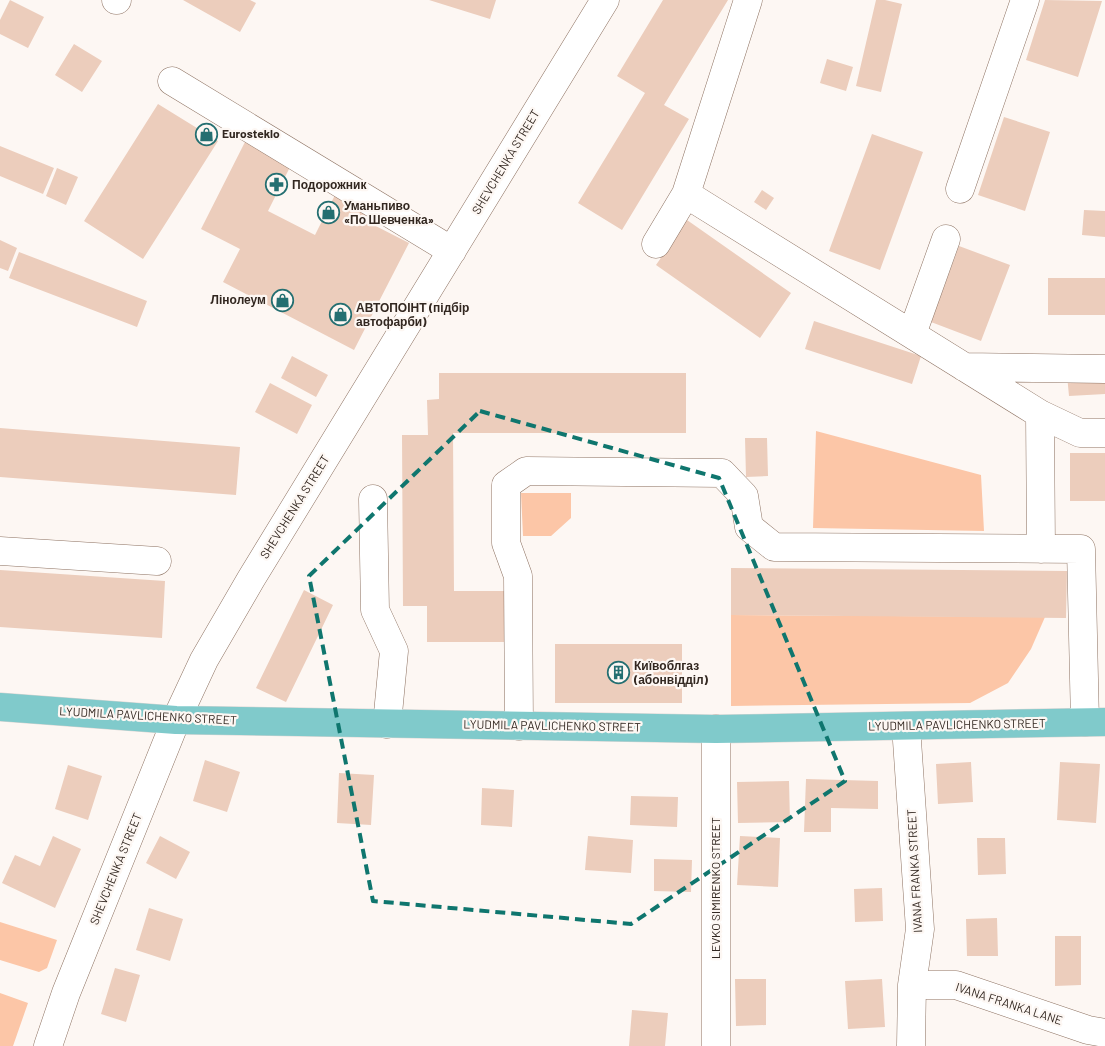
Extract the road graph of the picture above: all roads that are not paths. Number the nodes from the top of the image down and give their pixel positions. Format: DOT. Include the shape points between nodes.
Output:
graph roads {
  1 [pos="605,0"];
  2 [pos="748,0"];
  3 [pos="1024,0"];
  4 [pos="172,81"];
  5 [pos="960,189"];
  6 [pos="686,194"];
  7 [pos="946,238"];
  8 [pos="656,244"];
  9 [pos="452,251"];
  10 [pos="912,334"];
  11 [pos="964,367"];
  12 [pos="1105,370"];
  13 [pos="1040,414"];
  14 [pos="1105,433"];
  15 [pos="373,500"];
  16 [pos="1041,549"];
  17 [pos="0,551"];
  18 [pos="157,561"];
  19 [pos="0,707"];
  20 [pos="176,720"];
  21 [pos="1095,722"];
  22 [pos="387,724"];
  23 [pos="519,726"];
  24 [pos="906,726"];
  25 [pos="716,729"];
  26 [pos="912,985"];
  27 [pos="1105,1033"];
  28 [pos="48,1046"];
  29 [pos="716,1046"];
  30 [pos="910,1046"];
  1 -- 9 [label="street, SHEVCHENKA STREET"];
  2 -- 6 [label="street"];
  3 -- 5 [label="street"];
  4 -- 9 [label="street"];
  6 -- 8 [label="street"];
  6 -- 10 [label="street"];
  7 -- 10 [label="street"];
  9 -- 20 [label="street, SHEVCHENKA STREET" via="250,579 204,660"];
  10 -- 11 [label="street"];
  11 -- 12 [label="street"];
  11 -- 13 [label="street"];
  13 -- 14 [label="street" via="1080,433"];
  13 -- 16 [label="street"];
  15 -- 22 [label="street" via="375,610 394,651"];
  16 -- 21 [label="street" via="1081,549"];
  16 -- 23 [label="street" via="774,547 749,527 744,496 722,473 526,471 506,485 506,544 518,576"];
  17 -- 18 [label="street"];
  19 -- 20 [label="main road, LYUDMILA PAVLICHENKO STREET"];
  20 -- 22 [label="main road, LYUDMILA PAVLICHENKO STREET"];
  20 -- 28 [label="street, SHEVCHENKA STREET" via="66,993"];
  21 -- 24 [label="main road, LYUDMILA PAVLICHENKO STREET"];
  22 -- 23 [label="main road, LYUDMILA PAVLICHENKO STREET"];
  23 -- 25 [label="main road, LYUDMILA PAVLICHENKO STREET"];
  24 -- 25 [label="main road, LYUDMILA PAVLICHENKO STREET"];
  24 -- 26 [label="street, IVANA FRANKA STREET" via="920,929"];
  25 -- 29 [label="street, LEVKO SIMIRENKO STREET"];
  26 -- 27 [label="street, IVANA FRANKA LANE" via="956,985"];
  26 -- 30 [label="street, IVANA FRANKA STREET"];
}
